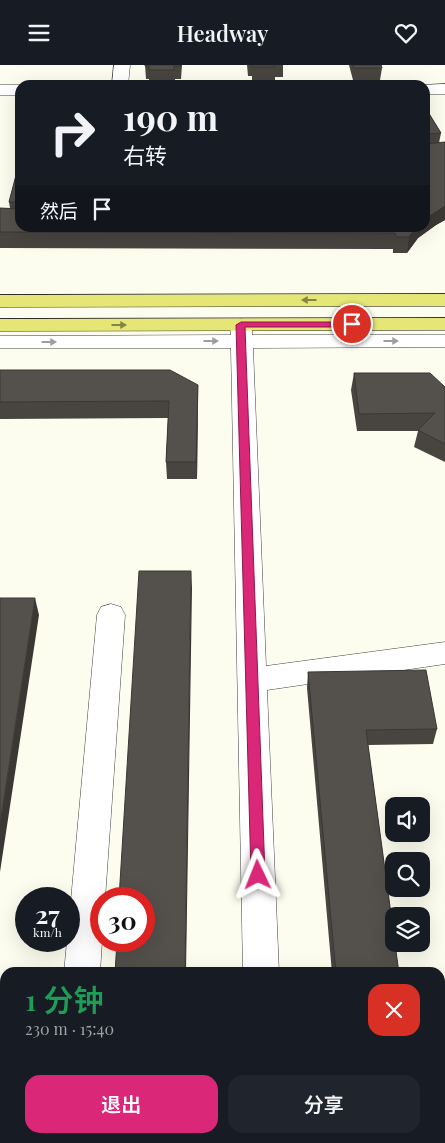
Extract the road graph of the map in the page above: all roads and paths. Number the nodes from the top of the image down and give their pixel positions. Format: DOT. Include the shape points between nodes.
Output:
graph roads {
  1 [pos="122,65"];
  2 [pos="120,80"];
  3 [pos="430,89"];
  4 [pos="445,89"];
  5 [pos="0,90"];
  6 [pos="15,90"];
  7 [pos="445,300"];
  8 [pos="0,301"];
  9 [pos="445,324"];
  10 [pos="0,325"];
  11 [pos="241,333"];
  12 [pos="445,341"];
  13 [pos="0,342"];
  14 [pos="111,615"];
  15 [pos="445,653"];
  16 [pos="252,680"];
  17 [pos="82,967"];
  18 [pos="261,967"];
  1 -- 2 [label="street"];
  3 -- 4 [label="street"];
  5 -- 6 [label="street"];
  7 -- 8 [label="main road, one-way"];
  9 -- 11 [label="main road"];
  10 -- 11 [label="main road, one-way"];
  11 -- 12 [label="street, one-way"];
  13 -- 11 [label="street, one-way"];
  11 -- 16 [label="street"];
  14 -- 17 [label="street"];
  15 -- 16 [label="street"];
  16 -- 18 [label="street"];
}
